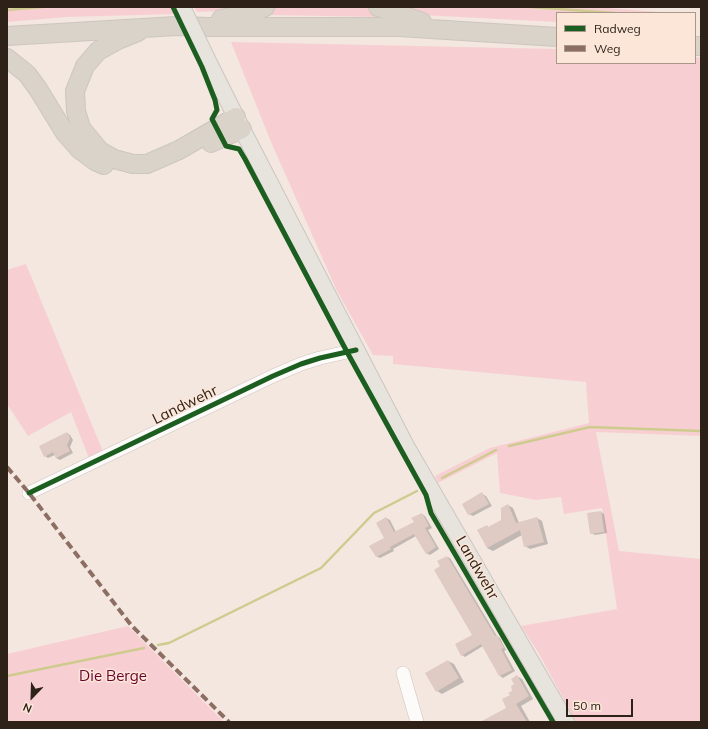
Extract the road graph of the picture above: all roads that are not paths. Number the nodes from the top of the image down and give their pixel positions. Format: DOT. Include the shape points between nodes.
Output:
graph roads {
  1 [pos="182,7"];
  2 [pos="266,7"];
  3 [pos="378,7"];
  4 [pos="423,22"];
  5 [pos="215,23"];
  6 [pos="7,26"];
  7 [pos="556,30"];
  8 [pos="7,36"];
  9 [pos="556,37"];
  10 [pos="7,58"];
  11 [pos="239,123"];
  12 [pos="356,350"];
  13 [pos="29,493"];
  14 [pos="403,674"];
  15 [pos="417,722"];
  16 [pos="566,722"];
  1 -- 11 [label="main road, Landwehr, bridge"];
  2 -- 5 [label="highway"];
  3 -- 4 [label="highway"];
  4 -- 5 [label="highway"];
  4 -- 7 [label="highway"];
  5 -- 6 [label="highway"];
  5 -- 8 [label="highway"];
  5 -- 9 [label="highway" via="399,27"];
  5 -- 11 [label="highway" via="174,31 138,32 98,51 85,66 75,91 76,111 81,128 100,151 114,159 133,164 147,164"];
  10 -- 11 [label="highway" via="27,74 65,133 79,149 110,168 151,169"];
  11 -- 12 [label="main road, Landwehr"];
  12 -- 13 [label="street, Landwehr" via="294,367"];
  12 -- 16 [label="main road, Landwehr" via="406,446"];
  14 -- 15 [label="street"];
}
